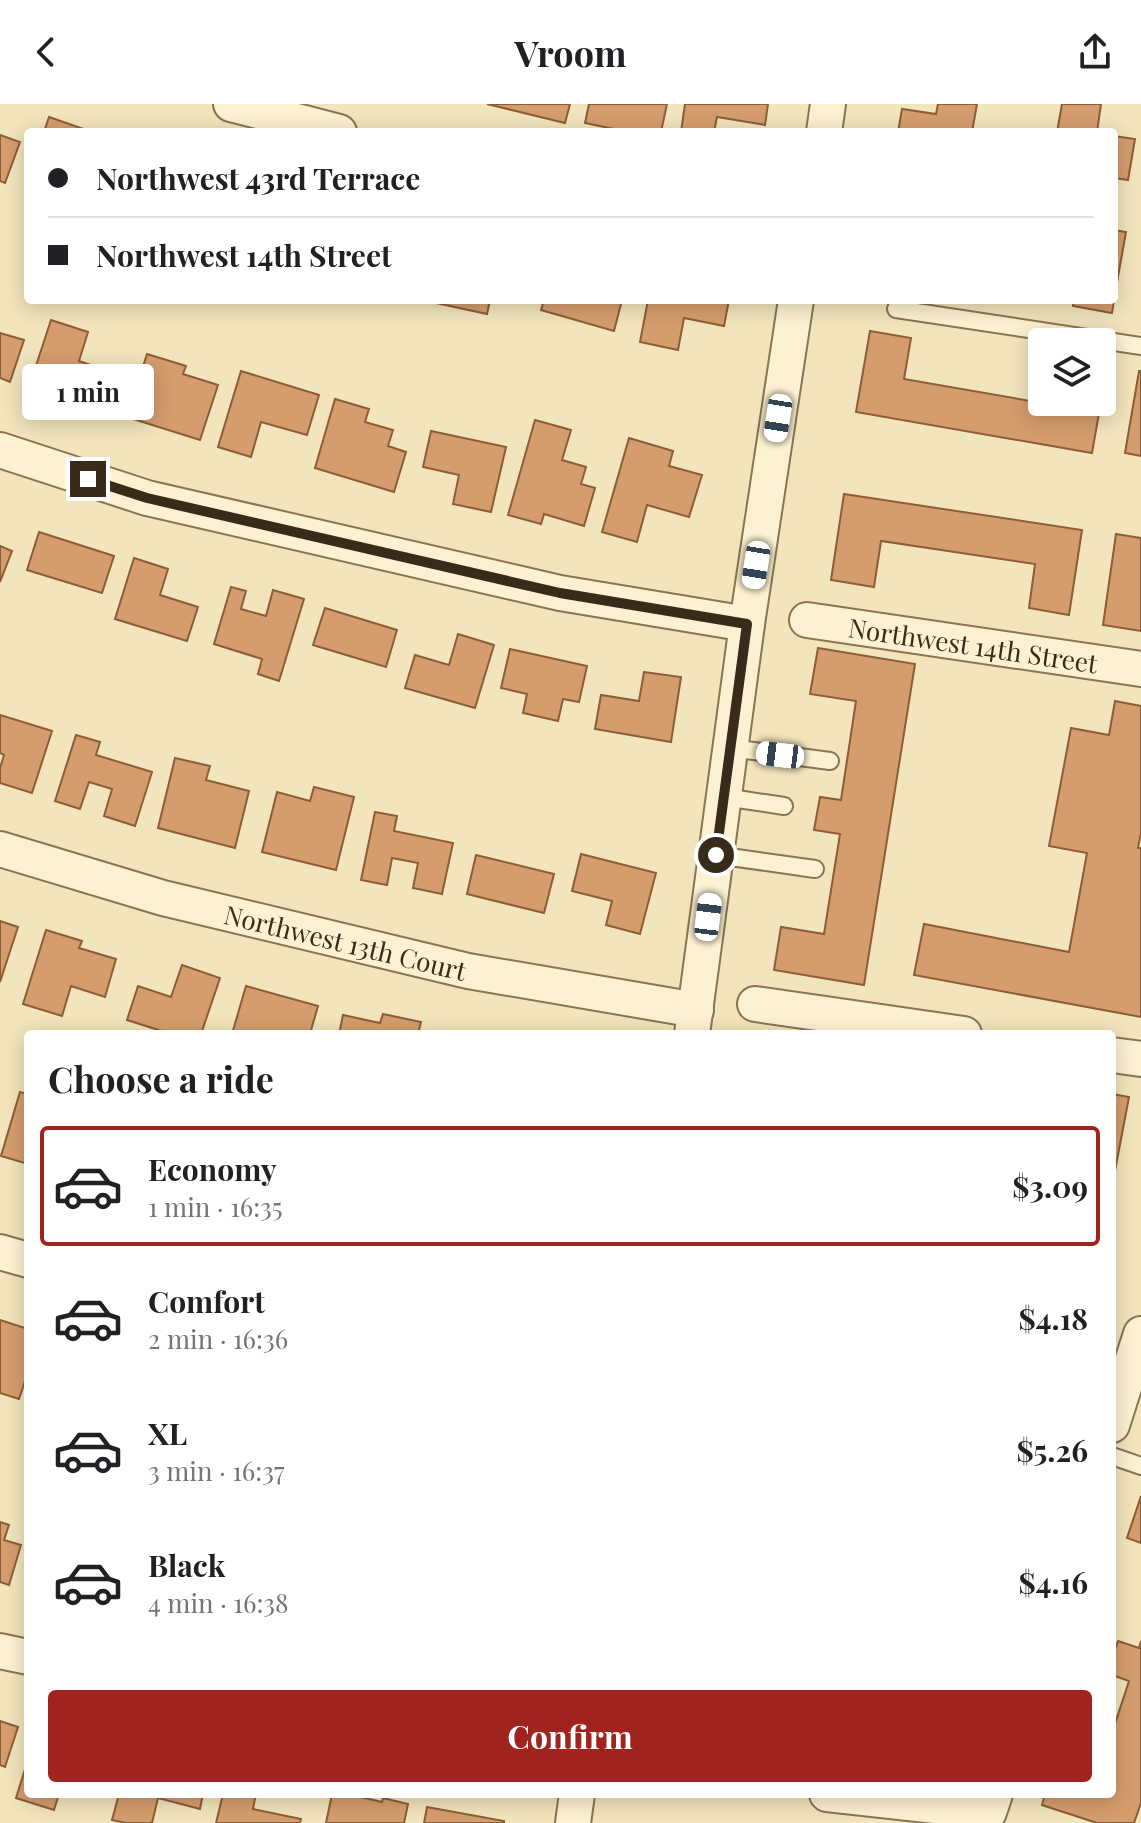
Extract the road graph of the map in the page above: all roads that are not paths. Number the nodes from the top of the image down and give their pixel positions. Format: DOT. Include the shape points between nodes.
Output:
graph roads {
  1 [pos="231,104"];
  2 [pos="828,104"];
  3 [pos="324,128"];
  4 [pos="825,128"];
  5 [pos="795,304"];
  6 [pos="896,309"];
  7 [pos="1141,346"];
  8 [pos="0,450"];
  9 [pos="807,620"];
  10 [pos="747,624"];
  11 [pos="1141,669"];
  12 [pos="731,748"];
  13 [pos="830,761"];
  14 [pos="724,797"];
  15 [pos="784,806"];
  16 [pos="0,849"];
  17 [pos="716,855"];
  18 [pos="815,869"];
  19 [pos="755,1004"];
  20 [pos="694,1022"];
  21 [pos="936,1030"];
  22 [pos="1116,1056"];
  23 [pos="1141,1059"];
  24 [pos="0,1252"];
  25 [pos="24,1259"];
  26 [pos="1141,1334"];
  27 [pos="1116,1412"];
  28 [pos="1116,1457"];
  29 [pos="1141,1466"];
  30 [pos="0,1651"];
  31 [pos="24,1656"];
  32 [pos="576,1798"];
  33 [pos="869,1798"];
  34 [pos="995,1810"];
  35 [pos="573,1823"];
  1 -- 3 [label="street"];
  2 -- 4 [label="street"];
  5 -- 10 [label="street"];
  6 -- 7 [label="lane"];
  8 -- 10 [label="street" via="147,498 560,593"];
  9 -- 11 [label="street, Northwest 14th Street"];
  10 -- 12 [label="street"];
  12 -- 13 [label="lane"];
  12 -- 14 [label="street"];
  14 -- 15 [label="lane"];
  14 -- 17 [label="street"];
  16 -- 20 [label="street, Northwest 13th Court" via="163,898"];
  17 -- 18 [label="lane"];
  17 -- 20 [label="street"];
  19 -- 21 [label="street"];
  22 -- 23 [label="street"];
  24 -- 25 [label="street"];
  26 -- 27 [label="street"];
  28 -- 29 [label="lane"];
  30 -- 31 [label="street"];
  32 -- 35 [label="street"];
  33 -- 34 [label="street"];
}
